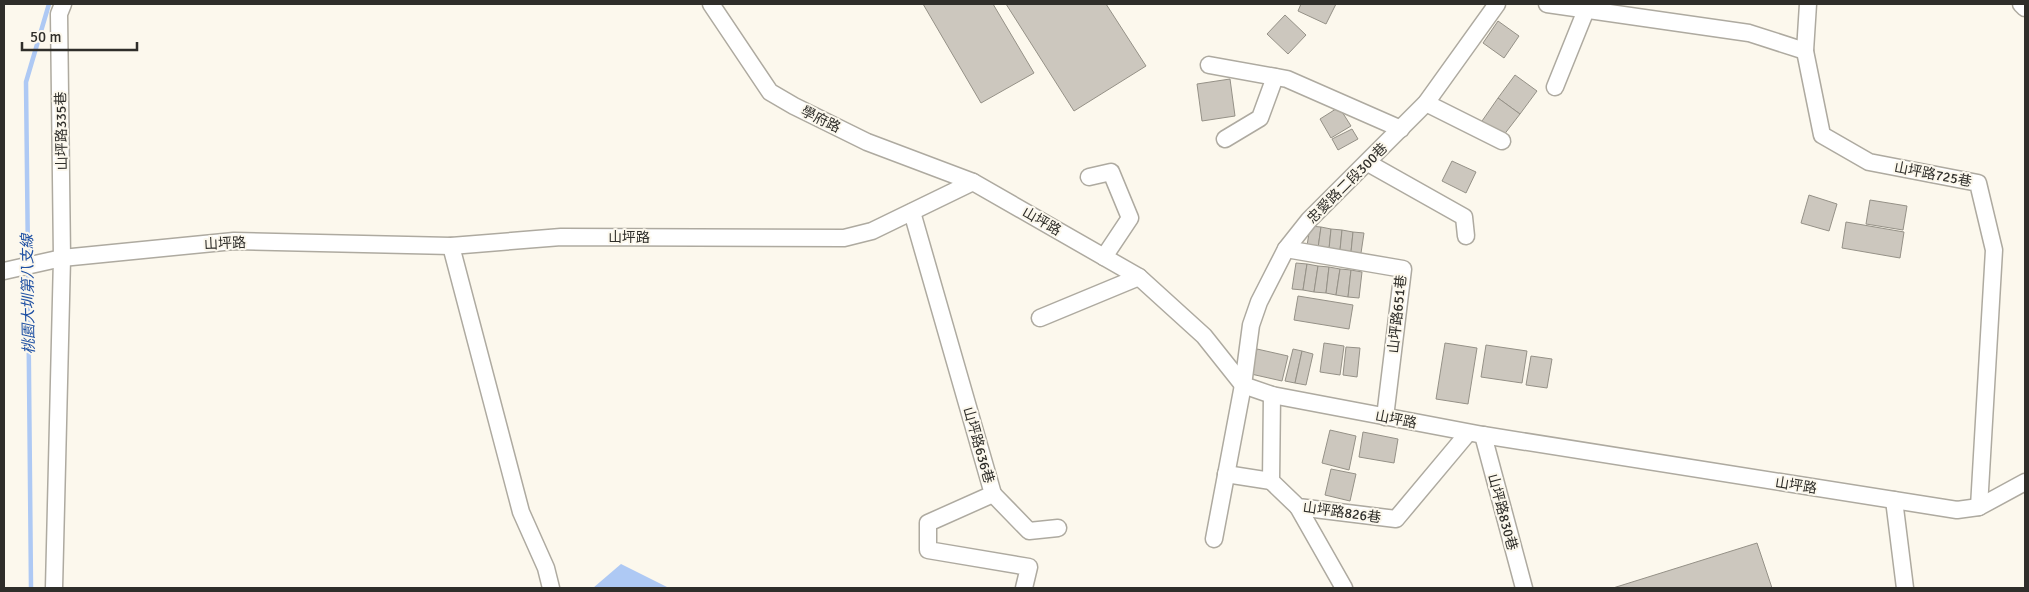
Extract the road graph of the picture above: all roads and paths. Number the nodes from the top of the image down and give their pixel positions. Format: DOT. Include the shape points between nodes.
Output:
graph roads {
  1 [pos="63,4"];
  2 [pos="711,4"];
  3 [pos="1497,4"];
  4 [pos="1547,4"];
  5 [pos="1808,4"];
  6 [pos="2021,4"];
  7 [pos="2025,8"];
  8 [pos="1586,10"];
  9 [pos="1806,51"];
  10 [pos="1210,65"];
  11 [pos="1275,77"];
  12 [pos="1555,87"];
  13 [pos="1426,103"];
  14 [pos="1401,129"];
  15 [pos="1225,139"];
  16 [pos="1502,141"];
  17 [pos="1368,162"];
  18 [pos="1089,177"];
  19 [pos="973,182"];
  20 [pos="912,212"];
  21 [pos="1466,236"];
  22 [pos="451,246"];
  23 [pos="1286,249"];
  24 [pos="1104,257"];
  25 [pos="62,258"];
  26 [pos="4,272"];
  27 [pos="1139,277"];
  28 [pos="1040,318"];
  29 [pos="1243,385"];
  30 [pos="1272,395"];
  31 [pos="1385,417"];
  32 [pos="1475,434"];
  33 [pos="1226,474"];
  34 [pos="1271,481"];
  35 [pos="2025,482"];
  36 [pos="993,494"];
  37 [pos="1894,500"];
  38 [pos="1298,506"];
  39 [pos="1979,507"];
  40 [pos="1058,528"];
  41 [pos="1214,539"];
  42 [pos="54,588"];
  43 [pos="551,588"];
  44 [pos="1024,588"];
  45 [pos="1344,588"];
  46 [pos="1524,588"];
  47 [pos="1905,588"];
  1 -- 25 [label="street, 山坪路335巷" via="59,14"];
  2 -- 19 [label="street, 學府路" via="770,92 867,142"];
  3 -- 13 [label="street, 忠愛路二段300巷"];
  4 -- 8 [label="street"];
  5 -- 9 [label="street, 山坪路725巷"];
  6 -- 7 [label="street"];
  8 -- 9 [label="street" via="1749,33"];
  8 -- 12 [label="street"];
  9 -- 39 [label="street, 山坪路725巷" via="1822,134 1869,162 1978,183 1994,250"];
  10 -- 11 [label="street"];
  11 -- 14 [label="street" via="1287,79"];
  11 -- 15 [label="street" via="1260,118"];
  13 -- 14 [label="street, 忠愛路二段300巷"];
  13 -- 16 [label="street"];
  14 -- 17 [label="street, 忠愛路二段300巷"];
  17 -- 21 [label="street" via="1464,217"];
  17 -- 23 [label="street, 忠愛路二段300巷" via="1309,220"];
  18 -- 24 [label="street" via="1111,172 1130,218"];
  19 -- 20 [label="street, 山坪路"];
  19 -- 24 [label="street, 山坪路"];
  20 -- 22 [label="street, 山坪路" via="872,232 844,238 561,237"];
  20 -- 36 [label="street, 山坪路636巷"];
  22 -- 25 [label="street, 山坪路" via="234,240"];
  22 -- 43 [label="street" via="521,512 546,568"];
  23 -- 29 [label="street, 忠愛路二段300巷" via="1258,302 1251,325"];
  23 -- 31 [label="street, 山坪路651巷" via="1402,269"];
  24 -- 27 [label="street, 山坪路"];
  25 -- 26 [label="street, 山坪路"];
  25 -- 42 [label="street, 山坪路335巷"];
  27 -- 28 [label="street"];
  27 -- 29 [label="street, 山坪路" via="1204,336"];
  29 -- 30 [label="street, 山坪路"];
  29 -- 33 [label="street, 忠愛路二段300巷"];
  30 -- 31 [label="street, 山坪路"];
  30 -- 34 [label="street"];
  31 -- 32 [label="street, 山坪路"];
  32 -- 37 [label="street, 山坪路"];
  32 -- 38 [label="street, 山坪路826巷" via="1396,519"];
  32 -- 46 [label="street, 山坪路830巷"];
  33 -- 34 [label="street"];
  33 -- 41 [label="street, 忠愛路二段300巷"];
  34 -- 38 [label="street, 山坪路826巷"];
  35 -- 39 [label="street, 山坪路"];
  36 -- 40 [label="street" via="1029,531"];
  36 -- 44 [label="street, 山坪路636巷" via="928,523 928,550 1029,567"];
  37 -- 39 [label="street, 山坪路" via="1957,510"];
  37 -- 47 [label="street"];
  38 -- 45 [label="street"];
}
